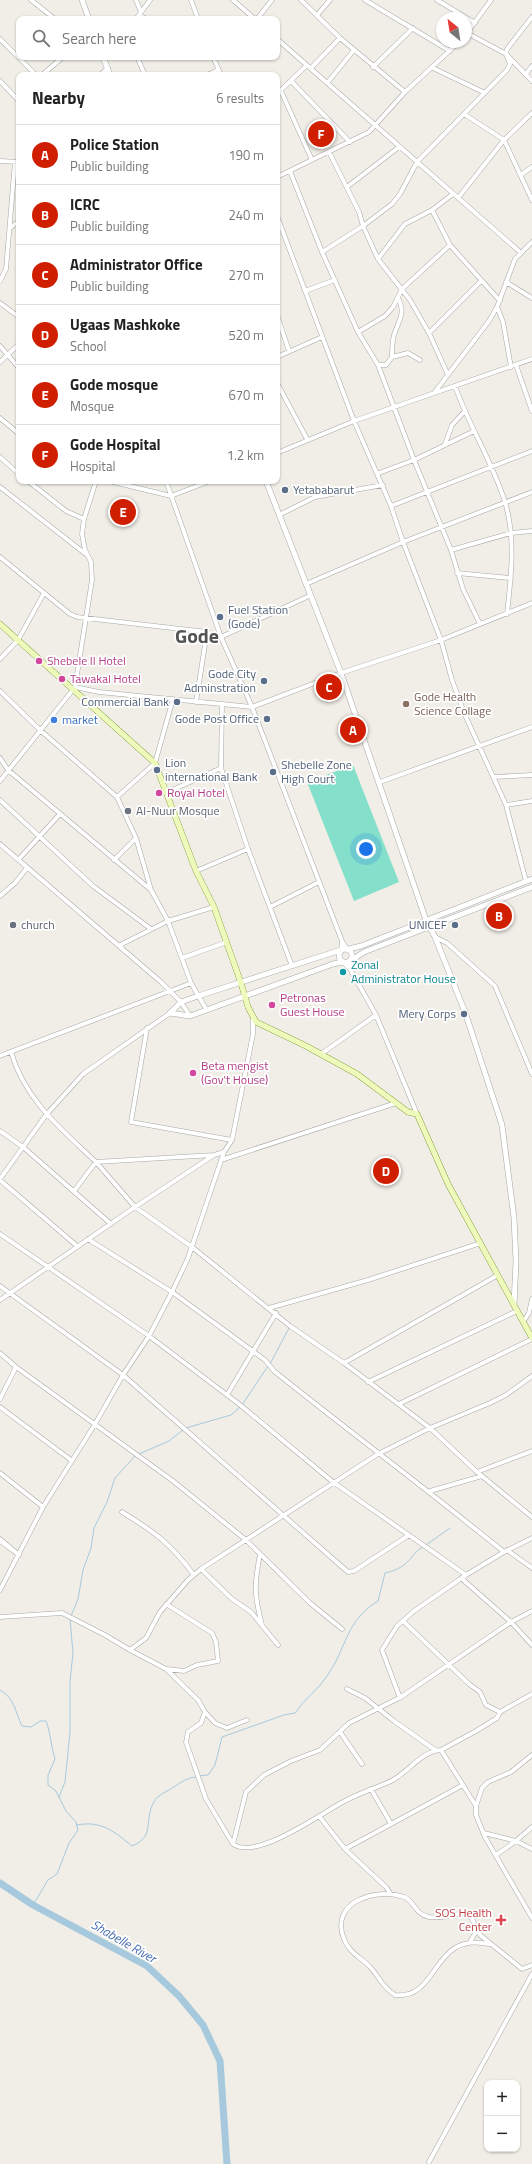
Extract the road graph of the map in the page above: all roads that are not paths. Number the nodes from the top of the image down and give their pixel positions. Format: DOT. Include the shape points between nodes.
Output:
graph roads {
  1 [pos="31,0"];
  2 [pos="82,0"];
  3 [pos="136,0"];
  4 [pos="150,0"];
  5 [pos="191,0"];
  6 [pos="233,0"];
  7 [pos="272,0"];
  8 [pos="301,0"];
  9 [pos="330,0"];
  10 [pos="365,0"];
  11 [pos="437,0"];
  12 [pos="491,0"];
  13 [pos="140,13"];
  14 [pos="318,14"];
  15 [pos="51,16"];
  16 [pos="88,16"];
  17 [pos="138,16"];
  18 [pos="143,16"];
  19 [pos="197,16"];
  20 [pos="252,16"];
  21 [pos="259,16"];
  22 [pos="532,17"];
  23 [pos="474,23"];
  24 [pos="472,26"];
  25 [pos="413,28"];
  26 [pos="472,37"];
  27 [pos="340,38"];
  28 [pos="0,39"];
  29 [pos="280,42"];
  30 [pos="453,48"];
  31 [pos="354,50"];
  32 [pos="450,51"];
  33 [pos="16,53"];
  34 [pos="506,54"];
  35 [pos="22,60"];
  36 [pos="60,60"];
  37 [pos="106,60"];
  38 [pos="138,60"];
  39 [pos="213,60"];
  40 [pos="307,65"];
  41 [pos="532,66"];
  42 [pos="373,67"];
  43 [pos="108,68"];
  44 [pos="312,68"];
  45 [pos="433,68"];
  46 [pos="218,70"];
  47 [pos="33,72"];
  48 [pos="46,72"];
  49 [pos="103,72"];
  50 [pos="109,72"];
  51 [pos="144,72"];
  52 [pos="214,72"];
  53 [pos="526,74"];
  54 [pos="0,81"];
  55 [pos="291,81"];
  56 [pos="532,81"];
  57 [pos="328,82"];
  58 [pos="280,91"];
  59 [pos="405,92"];
  60 [pos="485,93"];
  61 [pos="280,94"];
  62 [pos="16,96"];
  63 [pos="532,113"];
  64 [pos="464,114"];
  65 [pos="377,125"];
  66 [pos="504,140"];
  67 [pos="350,142"];
  68 [pos="399,147"];
  69 [pos="329,152"];
  70 [pos="312,160"];
  71 [pos="0,161"];
  72 [pos="16,162"];
  73 [pos="417,162"];
  74 [pos="532,167"];
  75 [pos="16,171"];
  76 [pos="290,171"];
  77 [pos="522,174"];
  78 [pos="280,176"];
  79 [pos="348,187"];
  80 [pos="453,194"];
  81 [pos="458,198"];
  82 [pos="532,200"];
  83 [pos="432,210"];
  84 [pos="16,223"];
  85 [pos="280,224"];
  86 [pos="363,226"];
  87 [pos="10,228"];
  88 [pos="532,242"];
  89 [pos="450,245"];
  90 [pos="322,252"];
  91 [pos="520,252"];
  92 [pos="378,259"];
  93 [pos="335,280"];
  94 [pos="0,281"];
  95 [pos="481,281"];
  96 [pos="506,282"];
  97 [pos="402,290"];
  98 [pos="305,291"];
  99 [pos="398,298"];
  100 [pos="532,298"];
  101 [pos="500,301"];
  102 [pos="0,303"];
  103 [pos="497,307"];
  104 [pos="16,315"];
  105 [pos="280,324"];
  106 [pos="358,332"];
  107 [pos="429,333"];
  108 [pos="322,337"];
  109 [pos="0,346"];
  110 [pos="16,347"];
  111 [pos="289,351"];
  112 [pos="8,355"];
  113 [pos="280,355"];
  114 [pos="392,358"];
  115 [pos="420,360"];
  116 [pos="532,360"];
  117 [pos="0,362"];
  118 [pos="16,364"];
  119 [pos="378,365"];
  120 [pos="516,365"];
  121 [pos="511,367"];
  122 [pos="448,375"];
  123 [pos="455,386"];
  124 [pos="280,388"];
  125 [pos="530,394"];
  126 [pos="432,395"];
  127 [pos="393,408"];
  128 [pos="532,411"];
  129 [pos="464,412"];
  130 [pos="0,418"];
  131 [pos="354,421"];
  132 [pos="16,431"];
  133 [pos="474,431"];
  134 [pos="308,439"];
  135 [pos="445,444"];
  136 [pos="532,451"];
  137 [pos="280,452"];
  138 [pos="0,457"];
  139 [pos="414,460"];
  140 [pos="491,466"];
  141 [pos="16,471"];
  142 [pos="379,474"];
  143 [pos="32,484"];
  144 [pos="95,484"];
  145 [pos="122,484"];
  146 [pos="167,484"];
  147 [pos="202,484"];
  148 [pos="267,484"];
  149 [pos="383,485"];
  150 [pos="0,487"];
  151 [pos="427,492"];
  152 [pos="532,492"];
  153 [pos="172,496"];
  154 [pos="505,502"];
  155 [pos="392,506"];
  156 [pos="279,515"];
  157 [pos="84,520"];
  158 [pos="441,528"];
  159 [pos="532,531"];
  160 [pos="511,534"];
  161 [pos="403,542"];
  162 [pos="452,550"];
  163 [pos="87,555"];
  164 [pos="0,557"];
  165 [pos="458,573"];
  166 [pos="511,578"];
  167 [pos="306,584"];
  168 [pos="44,593"];
  169 [pos="310,596"];
  170 [pos="532,603"];
  171 [pos="507,614"];
  172 [pos="86,618"];
  173 [pos="0,624"];
  174 [pos="480,624"];
  175 [pos="207,632"];
  176 [pos="221,637"];
  177 [pos="18,640"];
  178 [pos="441,640"];
  179 [pos="0,659"];
  180 [pos="341,673"];
  181 [pos="75,688"];
  182 [pos="0,691"];
  183 [pos="173,699"];
  184 [pos="196,702"];
  185 [pos="222,705"];
  186 [pos="252,707"];
  187 [pos="532,727"];
  188 [pos="40,730"];
  189 [pos="480,745"];
  190 [pos="0,758"];
  191 [pos="155,764"];
  192 [pos="221,768"];
  193 [pos="8,770"];
  194 [pos="532,775"];
  195 [pos="493,777"];
  196 [pos="0,781"];
  197 [pos="380,782"];
  198 [pos="168,792"];
  199 [pos="117,797"];
  200 [pos="0,800"];
  201 [pos="532,801"];
  202 [pos="506,805"];
  203 [pos="60,814"];
  204 [pos="40,836"];
  205 [pos="136,838"];
  206 [pos="0,844"];
  207 [pos="248,849"];
  208 [pos="18,860"];
  209 [pos="114,860"];
  210 [pos="27,868"];
  211 [pos="196,871"];
  212 [pos="532,878"];
  213 [pos="526,881"];
  214 [pos="319,882"];
  215 [pos="511,887"];
  216 [pos="532,887"];
  217 [pos="151,890"];
  218 [pos="514,894"];
  219 [pos="0,896"];
  220 [pos="214,907"];
  221 [pos="270,907"];
  222 [pos="456,908"];
  223 [pos="460,916"];
  224 [pos="426,920"];
  225 [pos="168,921"];
  226 [pos="430,928"];
  227 [pos="151,929"];
  228 [pos="435,937"];
  229 [pos="227,942"];
  230 [pos="342,942"];
  231 [pos="120,945"];
  232 [pos="348,949"];
  233 [pos="341,951"];
  234 [pos="182,958"];
  235 [pos="351,960"];
  236 [pos="344,963"];
  237 [pos="292,966"];
  238 [pos="350,969"];
  239 [pos="241,982"];
  240 [pos="191,983"];
  241 [pos="170,990"];
  242 [pos="198,996"];
  243 [pos="245,996"];
  244 [pos="181,1002"];
  245 [pos="206,1009"];
  246 [pos="170,1012"];
  247 [pos="376,1015"];
  248 [pos="190,1016"];
  249 [pos="253,1017"];
  250 [pos="147,1028"];
  251 [pos="11,1052"];
  252 [pos="321,1054"];
  253 [pos="0,1056"];
  254 [pos="532,1074"];
  255 [pos="396,1103"];
  256 [pos="417,1114"];
  257 [pos="46,1115"];
  258 [pos="0,1131"];
  259 [pos="232,1140"];
  260 [pos="23,1147"];
  261 [pos="224,1152"];
  262 [pos="214,1155"];
  263 [pos="221,1160"];
  264 [pos="96,1162"];
  265 [pos="0,1179"];
  266 [pos="74,1191"];
  267 [pos="136,1207"];
  268 [pos="111,1224"];
  269 [pos="0,1234"];
  270 [pos="88,1239"];
  271 [pos="481,1243"];
  272 [pos="77,1246"];
  273 [pos="192,1247"];
  274 [pos="48,1267"];
  275 [pos="498,1275"];
  276 [pos="0,1286"];
  277 [pos="172,1292"];
  278 [pos="10,1294"];
  279 [pos="532,1299"];
  280 [pos="0,1300"];
  281 [pos="269,1308"];
  282 [pos="516,1308"];
  283 [pos="276,1313"];
  284 [pos="523,1322"];
  285 [pos="150,1336"];
  286 [pos="532,1338"];
  287 [pos="254,1351"];
  288 [pos="0,1353"];
  289 [pos="344,1363"];
  290 [pos="16,1367"];
  291 [pos="123,1375"];
  292 [pos="532,1376"];
  293 [pos="368,1382"];
  294 [pos="227,1395"];
  295 [pos="0,1399"];
  296 [pos="399,1404"];
  297 [pos="0,1407"];
  298 [pos="95,1424"];
  299 [pos="430,1428"];
  300 [pos="532,1451"];
  301 [pos="378,1454"];
  302 [pos="71,1460"];
  303 [pos="478,1472"];
  304 [pos="0,1473"];
  305 [pos="482,1476"];
  306 [pos="333,1482"];
  307 [pos="430,1491"];
  308 [pos="43,1507"];
  309 [pos="122,1512"];
  310 [pos="285,1515"];
  311 [pos="532,1517"];
  312 [pos="409,1535"];
  313 [pos="532,1538"];
  314 [pos="0,1540"];
  315 [pos="246,1540"];
  316 [pos="505,1551"];
  317 [pos="260,1554"];
  318 [pos="19,1555"];
  319 [pos="532,1568"];
  320 [pos="201,1569"];
  321 [pos="194,1575"];
  322 [pos="466,1575"];
  323 [pos="461,1578"];
  324 [pos="0,1590"];
  325 [pos="166,1604"];
  326 [pos="532,1611"];
  327 [pos="0,1617"];
  328 [pos="403,1621"];
  329 [pos="511,1622"];
  330 [pos="263,1627"];
  331 [pos="342,1629"];
  332 [pos="278,1645"];
  333 [pos="532,1645"];
  334 [pos="130,1650"];
  335 [pos="449,1665"];
  336 [pos="166,1669"];
  337 [pos="347,1689"];
  338 [pos="532,1694"];
  339 [pos="400,1698"];
  340 [pos="378,1707"];
  341 [pos="205,1712"];
  342 [pos="500,1712"];
  343 [pos="247,1720"];
  344 [pos="340,1732"];
  345 [pos="435,1750"];
  346 [pos="441,1750"];
  347 [pos="532,1755"];
  348 [pos="362,1764"];
  349 [pos="463,1785"];
  350 [pos="371,1789"];
  351 [pos="476,1806"];
  352 [pos="319,1816"];
  353 [pos="391,1824"];
  354 [pos="532,1827"];
  355 [pos="484,1833"];
  356 [pos="516,1841"];
  357 [pos="233,1844"];
  358 [pos="532,1849"];
  359 [pos="345,1850"];
  360 [pos="496,1855"];
  361 [pos="390,1893"];
  362 [pos="532,1918"];
  363 [pos="477,1930"];
  364 [pos="470,1942"];
  365 [pos="489,1944"];
  366 [pos="532,1965"];
  367 [pos="532,1974"];
  368 [pos="429,2162"];
  1 -- 15 [label="street"];
  2 -- 16 [label="street"];
  3 -- 13 [label="street"];
  4 -- 13 [label="street"];
  5 -- 19 [label="street"];
  6 -- 20 [label="street"];
  7 -- 21 [label="street"];
  8 -- 14 [label="street"];
  9 -- 14 [label="street"];
  10 -- 25 [label="street"];
  11 -- 23 [label="street"];
  12 -- 23 [label="street"];
  13 -- 17 [label="street"];
  13 -- 18 [label="street"];
  14 -- 27 [label="street"];
  22 -- 34 [label="street"];
  23 -- 24 [label="street"];
  25 -- 32 [label="street"];
  25 -- 42 [label="street"];
  26 -- 34 [label="street"];
  27 -- 31 [label="street"];
  27 -- 44 [label="street"];
  28 -- 33 [label="street"];
  29 -- 40 [label="street"];
  30 -- 32 [label="street"];
  31 -- 42 [label="street"];
  31 -- 57 [label="street"];
  32 -- 45 [label="street"];
  34 -- 53 [label="street"];
  34 -- 60 [label="street" via="509,66"];
  35 -- 47 [label="street"];
  36 -- 48 [label="street"];
  37 -- 43 [label="street"];
  38 -- 51 [label="street"];
  39 -- 46 [label="street"];
  40 -- 44 [label="street"];
  40 -- 55 [label="street"];
  41 -- 53 [label="street"];
  42 -- 59 [label="street"];
  43 -- 49 [label="street"];
  43 -- 50 [label="street"];
  44 -- 57 [label="street"];
  45 -- 59 [label="street"];
  45 -- 60 [label="street"];
  46 -- 52 [label="street"];
  53 -- 56 [label="street"];
  54 -- 62 [label="street"];
  55 -- 58 [label="street"];
  55 -- 67 [label="street"];
  57 -- 65 [label="street"];
  59 -- 65 [label="street"];
  60 -- 64 [label="street"];
  61 -- 70 [label="street"];
  63 -- 66 [label="street"];
  64 -- 66 [label="street"];
  64 -- 73 [label="street"];
  65 -- 67 [label="street"];
  65 -- 68 [label="street"];
  66 -- 77 [label="street"];
  66 -- 81 [label="street"];
  67 -- 69 [label="street"];
  68 -- 73 [label="street"];
  68 -- 79 [label="street"];
  69 -- 70 [label="street"];
  69 -- 79 [label="street"];
  70 -- 76 [label="street"];
  71 -- 72 [label="street"];
  73 -- 80 [label="street"];
  73 -- 86 [label="street" via="392,204"];
  74 -- 77 [label="street"];
  75 -- 87 [label="street"];
  76 -- 78 [label="street"];
  76 -- 90 [label="street"];
  77 -- 82 [label="street"];
  79 -- 86 [label="street"];
  80 -- 81 [label="street"];
  80 -- 83 [label="street"];
  81 -- 91 [label="street"];
  83 -- 89 [label="street"];
  83 -- 92 [label="street" via="405,224"];
  84 -- 87 [label="street"];
  85 -- 98 [label="street"];
  86 -- 90 [label="street"];
  86 -- 92 [label="street"];
  87 -- 94 [label="street" via="6,269"];
  88 -- 91 [label="street"];
  89 -- 95 [label="street"];
  89 -- 97 [label="street"];
  90 -- 93 [label="street"];
  91 -- 96 [label="street" via="514,259"];
  92 -- 97 [label="street"];
  93 -- 98 [label="street"];
  93 -- 106 [label="street"];
  95 -- 101 [label="street"];
  95 -- 107 [label="street"];
  96 -- 100 [label="street"];
  96 -- 101 [label="street"];
  97 -- 99 [label="street"];
  97 -- 107 [label="street"];
  98 -- 108 [label="street"];
  99 -- 106 [label="street" via="385,316"];
  99 -- 114 [label="street" via="402,306 402,316 394,335"];
  101 -- 103 [label="street"];
  102 -- 104 [label="street"];
  103 -- 121 [label="street" via="503,322"];
  103 -- 122 [label="street"];
  105 -- 111 [label="street"];
  106 -- 119 [label="street"];
  107 -- 122 [label="street"];
  108 -- 111 [label="street"];
  108 -- 131 [label="street"];
  109 -- 112 [label="street"];
  110 -- 112 [label="street"];
  111 -- 113 [label="street"];
  112 -- 117 [label="street"];
  112 -- 118 [label="street"];
  114 -- 115 [label="street" via="408,353"];
  114 -- 119 [label="street" via="386,365"];
  116 -- 120 [label="street"];
  119 -- 127 [label="street"];
  120 -- 121 [label="street"];
  120 -- 125 [label="street"];
  121 -- 123 [label="street"];
  122 -- 126 [label="street"];
  123 -- 126 [label="street"];
  123 -- 129 [label="street"];
  124 -- 134 [label="street"];
  125 -- 128 [label="street"];
  126 -- 127 [label="street"];
  127 -- 131 [label="street"];
  127 -- 139 [label="street"];
  129 -- 133 [label="street"];
  129 -- 135 [label="street" via="452,425"];
  130 -- 132 [label="street"];
  131 -- 134 [label="street"];
  131 -- 142 [label="street"];
  133 -- 135 [label="street"];
  133 -- 140 [label="street"];
  134 -- 137 [label="street"];
  135 -- 139 [label="street"];
  136 -- 140 [label="street"];
  138 -- 141 [label="street"];
  139 -- 142 [label="street"];
  139 -- 151 [label="street"];
  140 -- 151 [label="street"];
  140 -- 154 [label="street"];
  142 -- 149 [label="street"];
  143 -- 157 [label="street" via="66,511"];
  144 -- 157 [label="street"];
  145 -- 153 [label="street"];
  146 -- 153 [label="street"];
  147 -- 153 [label="street"];
  148 -- 156 [label="street"];
  149 -- 155 [label="street"];
  149 -- 156 [label="street" via="315,497"];
  150 -- 163 [label="street"];
  151 -- 155 [label="street"];
  151 -- 158 [label="street"];
  152 -- 154 [label="street"];
  153 -- 176 [label="street"];
  154 -- 158 [label="street"];
  154 -- 160 [label="street"];
  155 -- 161 [label="street"];
  156 -- 167 [label="street"];
  157 -- 163 [label="street" via="82,534"];
  158 -- 161 [label="street"];
  158 -- 162 [label="street"];
  159 -- 160 [label="street"];
  160 -- 162 [label="street"];
  160 -- 166 [label="street"];
  161 -- 167 [label="street"];
  161 -- 178 [label="street"];
  162 -- 165 [label="street"];
  163 -- 172 [label="street" via="91,562 92,580"];
  164 -- 168 [label="street"];
  165 -- 166 [label="street"];
  165 -- 174 [label="street"];
  166 -- 171 [label="street"];
  167 -- 169 [label="street"];
  168 -- 172 [label="street" via="70,614"];
  168 -- 177 [label="street"];
  169 -- 176 [label="street"];
  169 -- 180 [label="street"];
  170 -- 171 [label="street"];
  171 -- 174 [label="street"];
  172 -- 175 [label="street"];
  172 -- 181 [label="street"];
  173 -- 177 [label="main road"];
  174 -- 178 [label="street"];
  175 -- 176 [label="street"];
  175 -- 184 [label="street"];
  176 -- 186 [label="street"];
  177 -- 179 [label="street"];
  177 -- 181 [label="main road"];
  178 -- 180 [label="street"];
  178 -- 189 [label="street" via="464,715"];
  180 -- 186 [label="street"];
  180 -- 197 [label="street"];
  181 -- 183 [label="street"];
  181 -- 188 [label="street"];
  181 -- 191 [label="main road"];
  182 -- 188 [label="street"];
  183 -- 184 [label="street"];
  183 -- 191 [label="street"];
  184 -- 185 [label="street"];
  185 -- 186 [label="street"];
  185 -- 192 [label="street"];
  186 -- 214 [label="street"];
  187 -- 189 [label="street"];
  188 -- 193 [label="street"];
  188 -- 199 [label="street"];
  189 -- 195 [label="street"];
  189 -- 197 [label="street"];
  190 -- 193 [label="street"];
  191 -- 198 [label="main road"];
  191 -- 199 [label="street"];
  192 -- 198 [label="street"];
  192 -- 207 [label="street"];
  193 -- 196 [label="street"];
  193 -- 203 [label="street"];
  194 -- 195 [label="street"];
  195 -- 202 [label="street"];
  197 -- 224 [label="street"];
  198 -- 211 [label="main road"];
  199 -- 205 [label="street"];
  200 -- 204 [label="street"];
  201 -- 202 [label="street"];
  202 -- 213 [label="street"];
  203 -- 204 [label="street"];
  203 -- 209 [label="street"];
  204 -- 208 [label="street"];
  204 -- 227 [label="street" via="93,886"];
  205 -- 209 [label="street"];
  205 -- 217 [label="street"];
  206 -- 208 [label="street"];
  207 -- 211 [label="street"];
  207 -- 221 [label="street"];
  208 -- 210 [label="street"];
  209 -- 217 [label="street"];
  210 -- 219 [label="street"];
  210 -- 231 [label="street"];
  211 -- 220 [label="main road"];
  212 -- 213 [label="street"];
  213 -- 215 [label="street"];
  214 -- 221 [label="street"];
  214 -- 230 [label="street"];
  215 -- 218 [label="street"];
  215 -- 222 [label="street"];
  216 -- 218 [label="street"];
  217 -- 225 [label="street"];
  218 -- 223 [label="street"];
  220 -- 225 [label="street"];
  220 -- 229 [label="main road"];
  221 -- 237 [label="street"];
  222 -- 223 [label="street"];
  222 -- 224 [label="street"];
  223 -- 226 [label="street"];
  224 -- 226 [label="street"];
  224 -- 232 [label="street"];
  225 -- 227 [label="street"];
  225 -- 234 [label="street"];
  226 -- 228 [label="street"];
  226 -- 235 [label="street" via="364,952"];
  227 -- 231 [label="street"];
  228 -- 254 [label="street" via="448,943 495,986"];
  228 -- 282 [label="street" via="465,1012 502,1125 514,1218"];
  229 -- 234 [label="street"];
  229 -- 239 [label="main road"];
  230 -- 232 [label="street"];
  230 -- 233 [label="street"];
  231 -- 241 [label="street"];
  232 -- 233 [label="street"];
  232 -- 235 [label="street" via="352,953"];
  233 -- 236 [label="street" via="339,958"];
  233 -- 237 [label="street"];
  234 -- 240 [label="street"];
  235 -- 236 [label="street"];
  235 -- 238 [label="street"];
  236 -- 238 [label="street"];
  236 -- 243 [label="street" via="333,964"];
  237 -- 239 [label="street"];
  238 -- 247 [label="street"];
  239 -- 242 [label="street"];
  239 -- 243 [label="main road"];
  240 -- 241 [label="street"];
  240 -- 242 [label="street"];
  241 -- 244 [label="street"];
  241 -- 251 [label="street"];
  242 -- 244 [label="street"];
  242 -- 245 [label="street"];
  243 -- 245 [label="street"];
  243 -- 249 [label="main road"];
  244 -- 246 [label="street"];
  244 -- 248 [label="street"];
  245 -- 248 [label="street"];
  246 -- 248 [label="street"];
  246 -- 250 [label="street"];
  247 -- 252 [label="street"];
  247 -- 256 [label="street"];
  249 -- 252 [label="main road" via="259,1024"];
  249 -- 259 [label="street" via="253,1034"];
  250 -- 257 [label="street" via="83,1074"];
  250 -- 259 [label="street" via="131,1122"];
  251 -- 253 [label="street"];
  251 -- 257 [label="street" via="26,1088"];
  252 -- 255 [label="main road" via="357,1074"];
  255 -- 256 [label="main road" via="408,1112"];
  255 -- 263 [label="street"];
  256 -- 271 [label="main road" via="438,1165"];
  257 -- 260 [label="street"];
  257 -- 264 [label="street"];
  258 -- 260 [label="street"];
  259 -- 261 [label="street"];
  260 -- 265 [label="street"];
  260 -- 266 [label="street"];
  261 -- 262 [label="street"];
  261 -- 263 [label="street"];
  262 -- 264 [label="street"];
  262 -- 267 [label="street"];
  263 -- 273 [label="street"];
  264 -- 266 [label="street"];
  264 -- 267 [label="street"];
  265 -- 272 [label="street"];
  266 -- 268 [label="street"];
  267 -- 268 [label="street"];
  267 -- 273 [label="street"];
  268 -- 270 [label="street"];
  269 -- 274 [label="street"];
  270 -- 272 [label="street"];
  270 -- 277 [label="street"];
  271 -- 275 [label="main road"];
  271 -- 281 [label="street" via="368,1280"];
  272 -- 274 [label="street"];
  273 -- 277 [label="street"];
  273 -- 281 [label="street"];
  274 -- 278 [label="street"];
  274 -- 285 [label="street"];
  275 -- 282 [label="main road"];
  275 -- 289 [label="street"];
  276 -- 278 [label="street"];
  277 -- 285 [label="street"];
  277 -- 287 [label="street"];
  278 -- 280 [label="street"];
  278 -- 291 [label="street"];
  279 -- 284 [label="street" via="529,1313"];
  281 -- 283 [label="street"];
  282 -- 284 [label="main road"];
  282 -- 293 [label="street"];
  283 -- 287 [label="street"];
  283 -- 289 [label="street" via="290,1326"];
  284 -- 286 [label="main road"];
  285 -- 291 [label="street"];
  285 -- 294 [label="street"];
  286 -- 296 [label="street"];
  287 -- 294 [label="street"];
  287 -- 301 [label="street" via="266,1360 274,1371"];
  288 -- 290 [label="street"];
  289 -- 293 [label="street"];
  290 -- 295 [label="street"];
  290 -- 298 [label="street"];
  291 -- 298 [label="street"];
  291 -- 310 [label="street"];
  292 -- 299 [label="street" via="506,1395"];
  293 -- 296 [label="street"];
  294 -- 306 [label="street"];
  296 -- 299 [label="street"];
  297 -- 302 [label="street"];
  298 -- 302 [label="street"];
  298 -- 315 [label="street" via="153,1466"];
  299 -- 301 [label="street"];
  299 -- 303 [label="street"];
  300 -- 303 [label="street"];
  301 -- 306 [label="street"];
  301 -- 307 [label="street"];
  302 -- 308 [label="street"];
  303 -- 305 [label="street"];
  304 -- 308 [label="street"];
  305 -- 307 [label="street"];
  305 -- 311 [label="street"];
  306 -- 310 [label="street"];
  306 -- 312 [label="street"];
  307 -- 316 [label="street"];
  308 -- 318 [label="street"];
  309 -- 321 [label="street" via="156,1533 176,1551"];
  310 -- 312 [label="street" via="348,1572"];
  310 -- 315 [label="street"];
  312 -- 322 [label="street"];
  313 -- 316 [label="street"];
  314 -- 318 [label="street"];
  315 -- 317 [label="street"];
  315 -- 320 [label="street"];
  316 -- 319 [label="street"];
  316 -- 322 [label="street"];
  317 -- 330 [label="street" via="254,1582"];
  317 -- 331 [label="street" via="310,1603"];
  318 -- 324 [label="street"];
  320 -- 321 [label="street"];
  320 -- 330 [label="street" via="232,1599 251,1612"];
  321 -- 325 [label="street"];
  322 -- 323 [label="street"];
  323 -- 328 [label="street"];
  323 -- 329 [label="street"];
  325 -- 334 [label="street" via="146,1638"];
  325 -- 336 [label="street" via="212,1633 216,1642 218,1661 197,1665 184,1671"];
  326 -- 329 [label="street"];
  327 -- 334 [label="street" via="62,1613"];
  328 -- 335 [label="street"];
  328 -- 339 [label="street" via="382,1650"];
  329 -- 333 [label="street"];
  329 -- 335 [label="street"];
  330 -- 332 [label="street"];
  334 -- 336 [label="street"];
  335 -- 339 [label="street"];
  335 -- 342 [label="street" via="480,1692 486,1705"];
  336 -- 341 [label="street" via="198,1700"];
  337 -- 340 [label="street"];
  338 -- 342 [label="street"];
  339 -- 340 [label="street"];
  340 -- 344 [label="street" via="349,1723"];
  340 -- 345 [label="street"];
  341 -- 343 [label="street" via="215,1723 227,1728"];
  341 -- 357 [label="street" via="201,1723 188,1732 186,1742 206,1799"];
  342 -- 346 [label="street" via="497,1718"];
  344 -- 348 [label="street"];
  344 -- 357 [label="street" via="320,1750 284,1764 264,1775 248,1789"];
  345 -- 346 [label="street"];
  345 -- 350 [label="street" via="423,1756 394,1779"];
  346 -- 349 [label="street"];
  347 -- 351 [label="street" via="511,1772 488,1782 482,1788"];
  349 -- 351 [label="street"];
  349 -- 353 [label="street"];
  350 -- 352 [label="street" via="341,1802"];
  350 -- 353 [label="street"];
  351 -- 355 [label="street" via="476,1815"];
  352 -- 357 [label="street" via="280,1839 251,1848"];
  352 -- 359 [label="street"];
  353 -- 359 [label="street"];
  354 -- 356 [label="street"];
  355 -- 356 [label="street"];
  355 -- 360 [label="street"];
  356 -- 358 [label="street"];
  356 -- 360 [label="street"];
  359 -- 361 [label="street"];
  360 -- 362 [label="street"];
  361 -- 363 [label="street" via="405,1897 422,1915 437,1918 469,1913"];
  361 -- 364 [label="street" via="371,1894 350,1906 344,1915 341,1930 353,1954 370,1967 390,1992 401,1995 416,1990 427,1981 449,1951"];
  363 -- 364 [label="street"];
  363 -- 365 [label="street"];
  364 -- 365 [label="street"];
  365 -- 366 [label="street" via="505,1953 522,1969"];
  367 -- 368 [label="street"];
}
